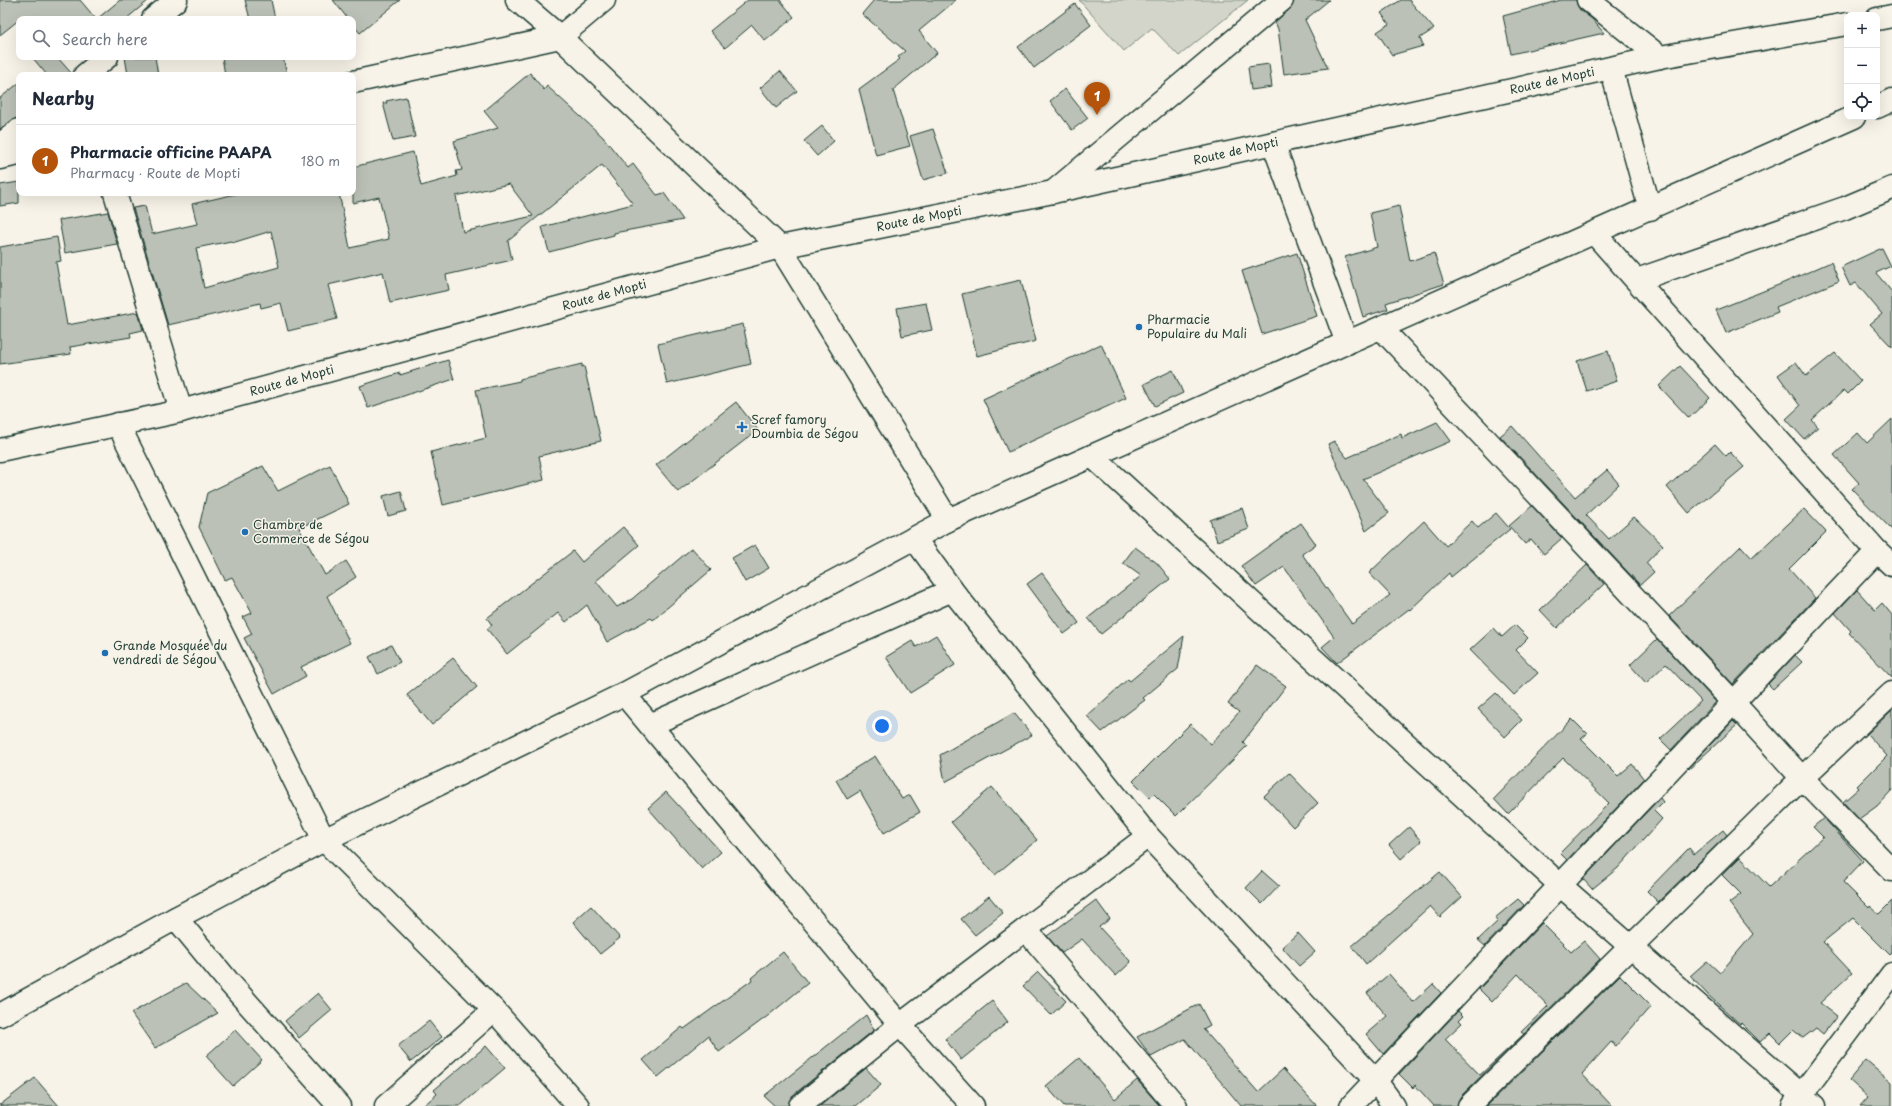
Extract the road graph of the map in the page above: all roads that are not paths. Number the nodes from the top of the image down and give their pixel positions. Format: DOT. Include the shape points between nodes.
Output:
graph roads {
  1 [pos="176,0"];
  2 [pos="517,0"];
  3 [pos="604,0"];
  4 [pos="1282,0"];
  5 [pos="1588,0"];
  6 [pos="157,16"];
  7 [pos="1892,16"];
  8 [pos="1880,18"];
  9 [pos="1844,25"];
  10 [pos="560,37"];
  11 [pos="1660,57"];
  12 [pos="103,60"];
  13 [pos="1611,68"];
  14 [pos="89,72"];
  15 [pos="356,81"];
  16 [pos="1892,100"];
  17 [pos="1880,106"];
  18 [pos="1847,120"];
  19 [pos="16,132"];
  20 [pos="1273,143"];
  21 [pos="0,145"];
  22 [pos="16,155"];
  23 [pos="0,158"];
  24 [pos="1892,188"];
  25 [pos="1053,192"];
  26 [pos="116,196"];
  27 [pos="1650,209"];
  28 [pos="1595,234"];
  29 [pos="780,248"];
  30 [pos="1637,280"];
  31 [pos="1381,328"];
  32 [pos="1347,343"];
  33 [pos="181,411"];
  34 [pos="118,424"];
  35 [pos="0,450"];
  36 [pos="1092,456"];
  37 [pos="948,520"];
  38 [pos="914,538"];
  39 [pos="1884,558"];
  40 [pos="952,590"];
  41 [pos="1892,693"];
  42 [pos="624,694"];
  43 [pos="1732,702"];
  44 [pos="650,725"];
  45 [pos="1802,778"];
  46 [pos="1148,836"];
  47 [pos="324,840"];
  48 [pos="1892,870"];
  49 [pos="1560,885"];
  50 [pos="176,918"];
  51 [pos="1026,930"];
  52 [pos="1631,947"];
  53 [pos="1892,974"];
  54 [pos="494,1010"];
  55 [pos="0,1015"];
  56 [pos="900,1025"];
  57 [pos="1375,1080"];
  58 [pos="1803,1102"];
  59 [pos="339,1106"];
  60 [pos="386,1106"];
  61 [pos="578,1106"];
  62 [pos="800,1106"];
  63 [pos="973,1106"];
  64 [pos="1176,1106"];
  65 [pos="1351,1106"];
  66 [pos="1394,1106"];
  67 [pos="1469,1106"];
  1 -- 6 [label="main road"];
  2 -- 10 [label="main road"];
  3 -- 10 [label="main road"];
  4 -- 25 [label="main road"];
  5 -- 11 [label="main road"];
  7 -- 8 [label="main road"];
  9 -- 11 [label="main road, Route de Mopti"];
  10 -- 15 [label="main road"];
  10 -- 29 [label="main road"];
  11 -- 13 [label="main road, Route de Mopti"];
  12 -- 14 [label="main road"];
  13 -- 20 [label="main road, Route de Mopti"];
  13 -- 27 [label="main road"];
  16 -- 17 [label="main road"];
  18 -- 27 [label="main road"];
  19 -- 21 [label="main road"];
  20 -- 25 [label="main road, Route de Mopti"];
  20 -- 32 [label="main road"];
  22 -- 23 [label="main road"];
  24 -- 30 [label="main road" via="1845,208"];
  25 -- 29 [label="main road, Route de Mopti"];
  26 -- 33 [label="main road"];
  27 -- 28 [label="main road"];
  28 -- 30 [label="main road"];
  28 -- 31 [label="main road"];
  29 -- 33 [label="main road, Route de Mopti"];
  29 -- 37 [label="main road"];
  30 -- 39 [label="main road"];
  31 -- 32 [label="main road"];
  31 -- 43 [label="main road"];
  32 -- 36 [label="main road"];
  33 -- 34 [label="main road, Route de Mopti"];
  34 -- 35 [label="main road, Route de Mopti"];
  34 -- 47 [label="main road"];
  36 -- 37 [label="main road"];
  36 -- 49 [label="main road"];
  37 -- 38 [label="main road"];
  38 -- 40 [label="main road"];
  38 -- 42 [label="main road"];
  39 -- 43 [label="main road"];
  40 -- 44 [label="main road"];
  40 -- 46 [label="main road"];
  41 -- 45 [label="main road"];
  42 -- 44 [label="main road"];
  42 -- 47 [label="main road"];
  43 -- 45 [label="main road"];
  43 -- 49 [label="main road"];
  44 -- 56 [label="main road"];
  45 -- 48 [label="main road"];
  45 -- 52 [label="main road"];
  46 -- 51 [label="main road"];
  46 -- 57 [label="main road"];
  47 -- 50 [label="main road"];
  47 -- 54 [label="main road"];
  49 -- 52 [label="main road"];
  49 -- 57 [label="main road"];
  50 -- 55 [label="main road"];
  50 -- 59 [label="main road" via="227,980"];
  51 -- 56 [label="main road"];
  51 -- 64 [label="main road"];
  52 -- 58 [label="main road"];
  52 -- 67 [label="main road"];
  53 -- 58 [label="main road"];
  54 -- 60 [label="main road"];
  54 -- 61 [label="main road"];
  56 -- 62 [label="main road"];
  56 -- 63 [label="main road"];
  57 -- 65 [label="main road"];
  57 -- 66 [label="main road"];
}
